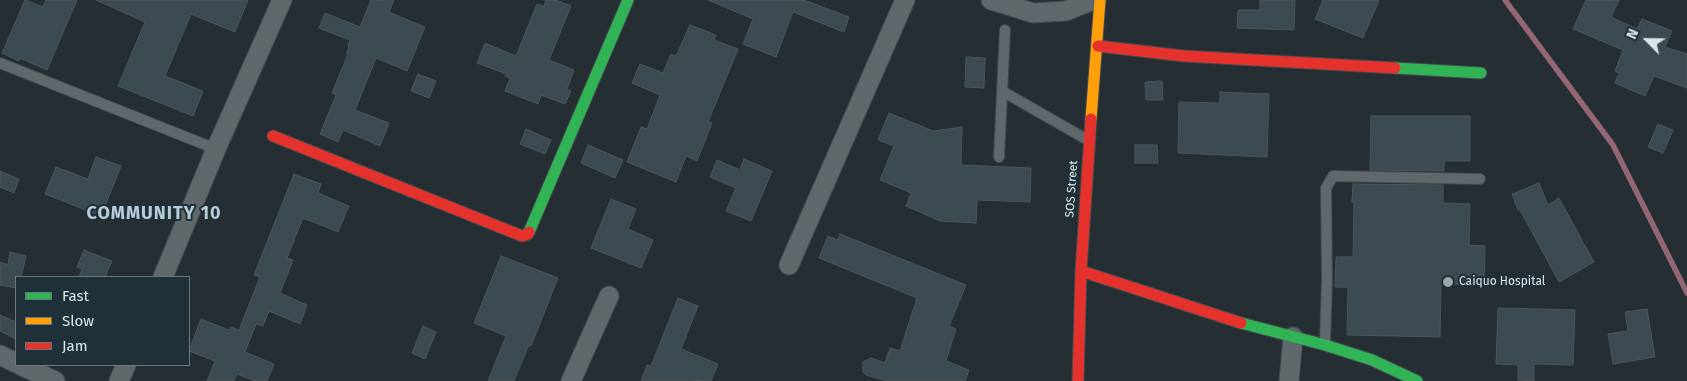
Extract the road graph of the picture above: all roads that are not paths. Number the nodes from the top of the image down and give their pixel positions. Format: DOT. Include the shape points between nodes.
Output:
graph roads {
  1 [pos="282,0"];
  2 [pos="628,0"];
  3 [pos="905,0"];
  4 [pos="991,0"];
  5 [pos="1093,0"];
  6 [pos="1100,0"];
  7 [pos="1005,30"];
  8 [pos="1098,46"];
  9 [pos="0,63"];
  10 [pos="1481,73"];
  11 [pos="1002,92"];
  12 [pos="273,136"];
  13 [pos="1089,141"];
  14 [pos="216,148"];
  15 [pos="999,157"];
  16 [pos="1480,179"];
  17 [pos="790,265"];
  18 [pos="1081,271"];
  19 [pos="163,276"];
  20 [pos="609,296"];
  21 [pos="1292,337"];
  22 [pos="1325,345"];
  23 [pos="0,356"];
  24 [pos="15,363"];
  25 [pos="22,366"];
  26 [pos="126,366"];
  27 [pos="55,381"];
  28 [pos="119,381"];
  29 [pos="571,381"];
  30 [pos="1078,381"];
  31 [pos="1289,381"];
  32 [pos="1417,381"];
  1 -- 14 [label="street"];
  2 -- 12 [label="street" via="528,234 522,236"];
  3 -- 17 [label="street"];
  4 -- 5 [label="street" via="1033,13 1066,11"];
  6 -- 8 [label="street, SOS Street"];
  7 -- 11 [label="lane"];
  8 -- 10 [label="street" via="1184,56"];
  8 -- 13 [label="street, SOS Street"];
  9 -- 14 [label="lane"];
  11 -- 13 [label="lane"];
  11 -- 15 [label="lane"];
  13 -- 18 [label="street, SOS Street"];
  14 -- 19 [label="street"];
  16 -- 22 [label="lane" via="1333,176 1326,188 1328,278"];
  18 -- 21 [label="street"];
  18 -- 30 [label="street, SOS Street"];
  20 -- 29 [label="street"];
  21 -- 22 [label="street"];
  21 -- 31 [label="street"];
  22 -- 32 [label="street" via="1372,360"];
  23 -- 24 [label="street"];
  25 -- 27 [label="street"];
  26 -- 28 [label="street"];
}
